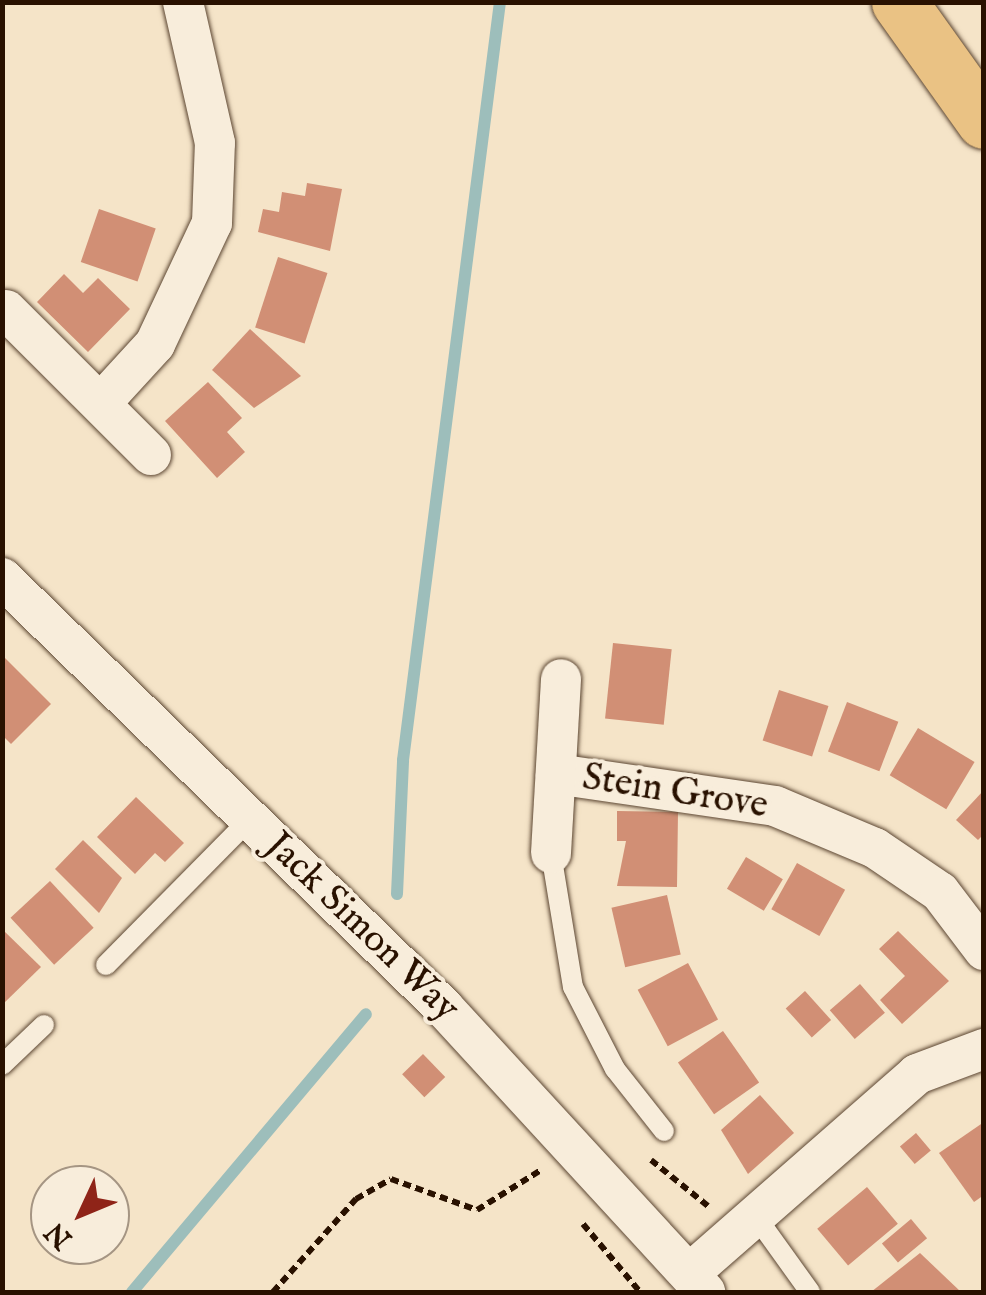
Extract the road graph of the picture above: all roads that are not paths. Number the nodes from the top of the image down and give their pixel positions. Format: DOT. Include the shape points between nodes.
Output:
graph roads {
  1 [pos="183,2"];
  2 [pos="899,2"];
  3 [pos="984,121"];
  4 [pos="6,310"];
  5 [pos="101,403"];
  6 [pos="152,455"];
  7 [pos="2,578"];
  8 [pos="561,680"];
  9 [pos="556,774"];
  10 [pos="250,819"];
  11 [pos="550,853"];
  12 [pos="984,950"];
  13 [pos="106,964"];
  14 [pos="44,1025"];
  15 [pos="984,1049"];
  16 [pos="2,1066"];
  17 [pos="664,1131"];
  18 [pos="745,1222"];
  19 [pos="698,1283"];
  20 [pos="810,1292"];
  1 -- 5 [label="street" via="215,144 212,223 155,344"];
  2 -- 3 [label="highway"];
  4 -- 5 [label="street"];
  5 -- 6 [label="street"];
  7 -- 10 [label="street, Jack Simon Way"];
  8 -- 9 [label="street"];
  9 -- 11 [label="street"];
  9 -- 12 [label="street, Stein Grove" via="775,806 875,848 940,892"];
  10 -- 13 [label="lane"];
  10 -- 19 [label="street, Jack Simon Way" via="444,1008"];
  11 -- 17 [label="lane" via="573,987 616,1070"];
  14 -- 16 [label="lane"];
  15 -- 18 [label="street" via="917,1074"];
  18 -- 19 [label="street"];
  18 -- 20 [label="lane"];
}
